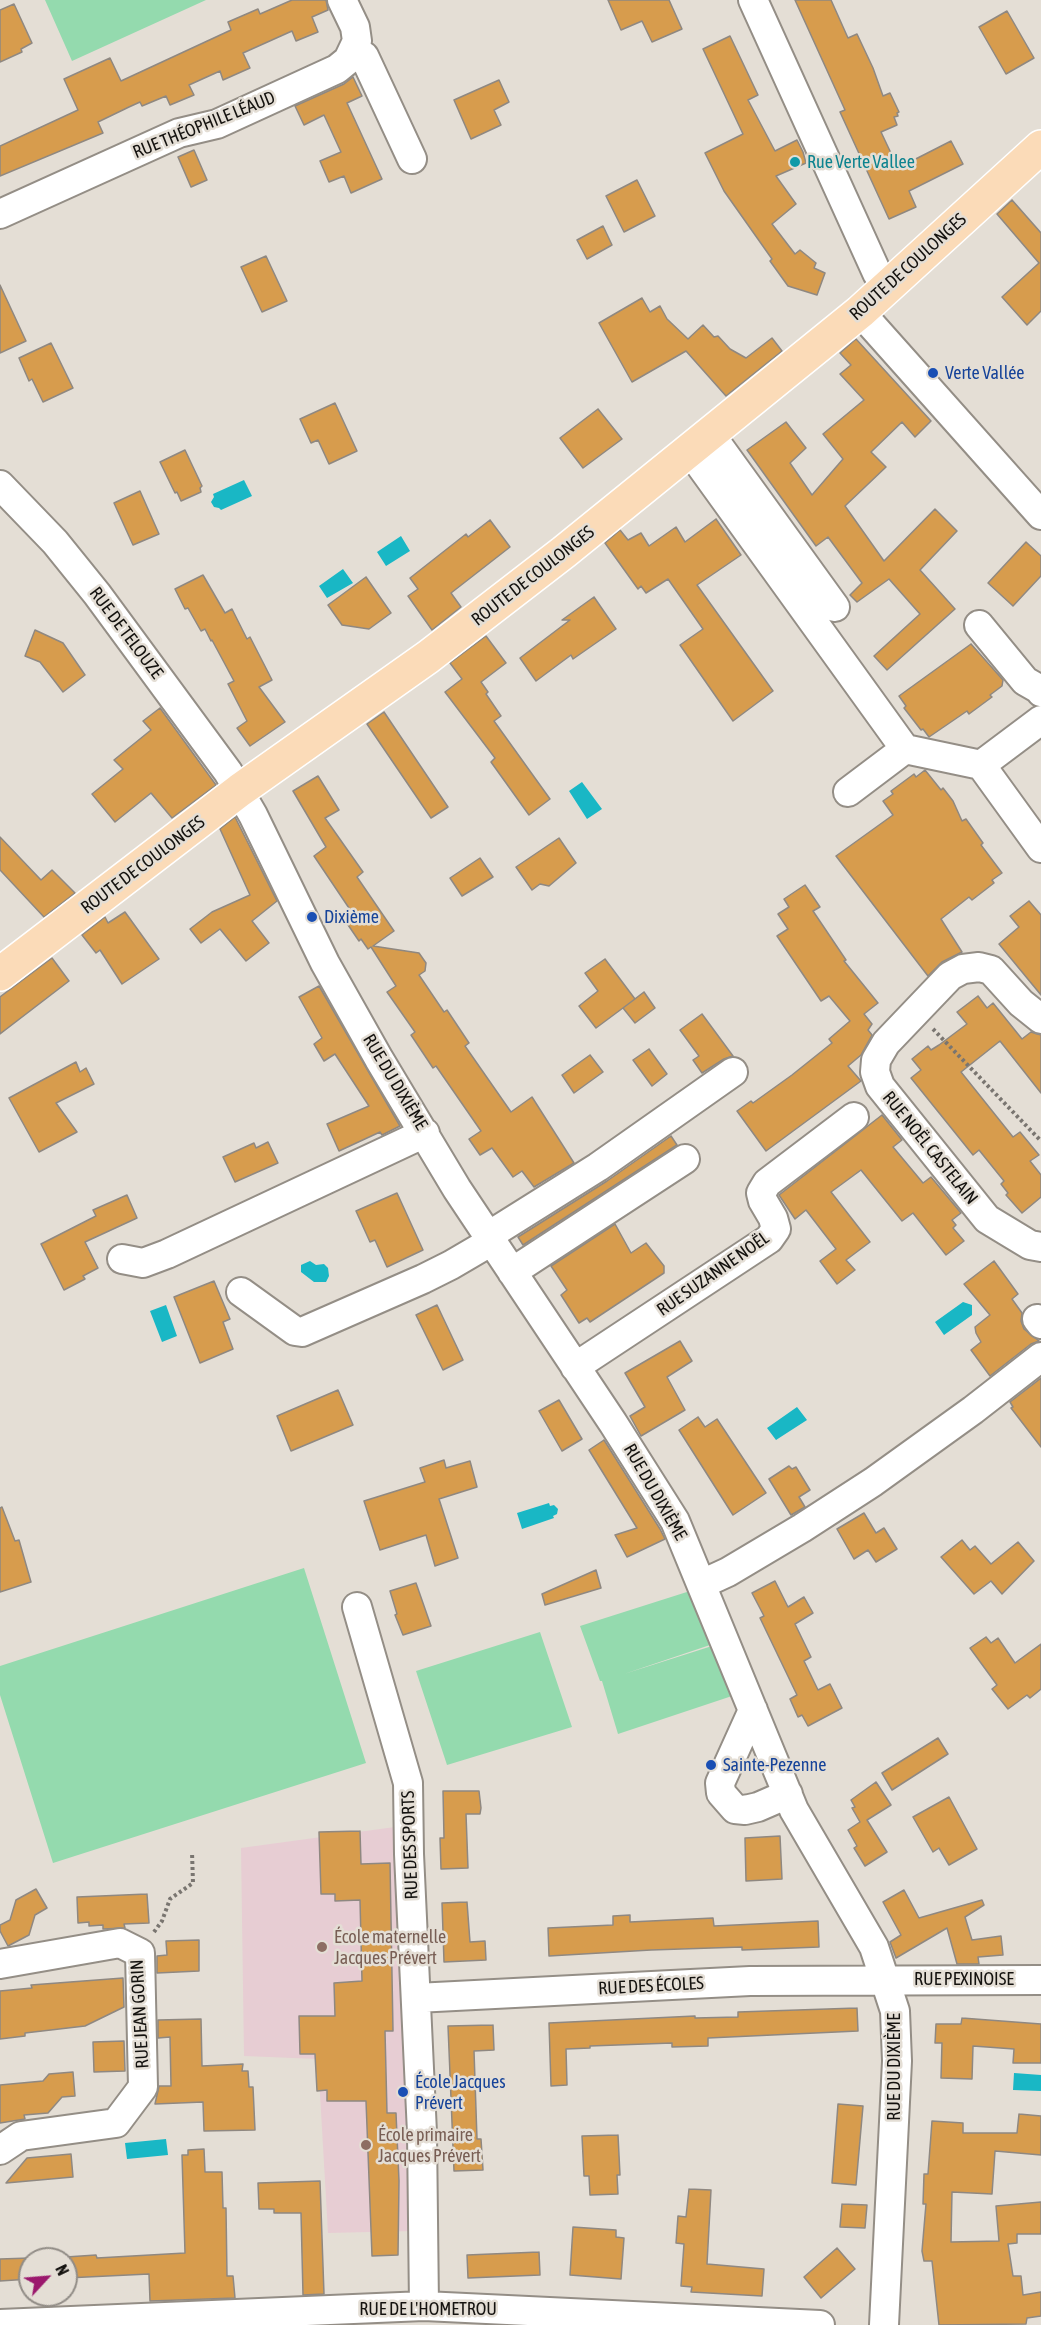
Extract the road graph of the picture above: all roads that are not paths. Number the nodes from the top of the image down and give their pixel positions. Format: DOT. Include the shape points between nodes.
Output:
graph roads {
  1 [pos="342,0"];
  2 [pos="753,0"];
  3 [pos="354,51"];
  4 [pos="1041,147"];
  5 [pos="412,159"];
  6 [pos="0,214"];
  7 [pos="886,287"];
  8 [pos="860,312"];
  9 [pos="700,442"];
  10 [pos="0,484"];
  11 [pos="1041,515"];
  12 [pos="835,607"];
  13 [pos="979,625"];
  14 [pos="1041,692"];
  15 [pos="1041,720"];
  16 [pos="905,749"];
  17 [pos="981,765"];
  18 [pos="240,790"];
  19 [pos="848,792"];
  20 [pos="1041,848"];
  21 [pos="0,974"];
  22 [pos="1041,1019"];
  23 [pos="733,1072"];
  24 [pos="854,1117"];
  25 [pos="425,1133"];
  26 [pos="685,1159"];
  27 [pos="490,1239"];
  28 [pos="1041,1247"];
  29 [pos="122,1259"];
  30 [pos="512,1272"];
  31 [pos="241,1292"];
  32 [pos="1041,1357"];
  33 [pos="575,1367"];
  34 [pos="702,1584"];
  35 [pos="357,1607"];
  36 [pos="753,1710"];
  37 [pos="788,1794"];
  38 [pos="0,1964"];
  39 [pos="886,1980"];
  40 [pos="1041,1980"];
  41 [pos="416,1998"];
  42 [pos="0,2150"];
  43 [pos="424,2306"];
  44 [pos="0,2324"];
  45 [pos="820,2325"];
  46 [pos="884,2325"];
  1 -- 3 [label="street" via="355,27"];
  2 -- 7 [label="street"];
  3 -- 5 [label="street" via="364,56"];
  3 -- 6 [label="street, RUE THÉOPHILE LÉAUD" via="337,69 217,124 179,133"];
  4 -- 7 [label="main road, ROUTE DE COULONGES"];
  7 -- 8 [label="main road, ROUTE DE COULONGES"];
  8 -- 9 [label="main road, ROUTE DE COULONGES"];
  8 -- 11 [label="street"];
  9 -- 12 [label="street"];
  9 -- 16 [label="street"];
  9 -- 18 [label="main road, ROUTE DE COULONGES" via="428,657"];
  10 -- 18 [label="street, RUE DE TELOUZE" via="97,594"];
  13 -- 14 [label="street" via="1025,681"];
  15 -- 17 [label="street"];
  16 -- 17 [label="street"];
  16 -- 19 [label="street"];
  17 -- 20 [label="street"];
  18 -- 21 [label="main road, ROUTE DE COULONGES"];
  18 -- 25 [label="street, RUE DU DIXIÈME" via="325,963"];
  22 -- 28 [label="street, RUE NOËL CASTELAIN" via="991,970 963,969 950,976 886,1043 876,1060 875,1072 880,1086 991,1223 1029,1245"];
  23 -- 27 [label="street"];
  24 -- 33 [label="street, RUE SUZANNE NOËL" via="767,1183 761,1192 776,1229 769,1239"];
  25 -- 27 [label="street, RUE DU DIXIÈME"];
  25 -- 29 [label="street" via="167,1254 143,1263"];
  26 -- 30 [label="street"];
  27 -- 30 [label="street, RUE DU DIXIÈME"];
  27 -- 31 [label="street" via="442,1270 302,1332 295,1331"];
  30 -- 33 [label="street, RUE DU DIXIÈME"];
  32 -- 34 [label="street" via="873,1482 774,1545"];
  33 -- 34 [label="street, RUE DU DIXIÈME" via="675,1521"];
  34 -- 36 [label="street, RUE DU DIXIÈME"];
  35 -- 41 [label="street, RUE DES SPORTS" via="408,1783"];
  36 -- 37 [label="street, RUE DU DIXIÈME"];
  36 -- 37 [label="street" via="720,1783 721,1793 735,1809 745,1810"];
  37 -- 39 [label="street, RUE DU DIXIÈME" via="874,1947"];
  38 -- 42 [label="street, RUE JEAN GORIN" via="120,1943 140,1953 143,2087 116,2123 21,2136"];
  39 -- 40 [label="street, RUE PEXINOISE"];
  39 -- 41 [label="street, RUE DES ÉCOLES" via="750,1981"];
  39 -- 46 [label="street, RUE DU DIXIÈME" via="896,2011 897,2061"];
  41 -- 43 [label="street, RUE DES SPORTS"];
  43 -- 44 [label="street, RUE DE L'HOMETROU"];
  43 -- 45 [label="street, RUE DE L'HOMETROU"];
}
